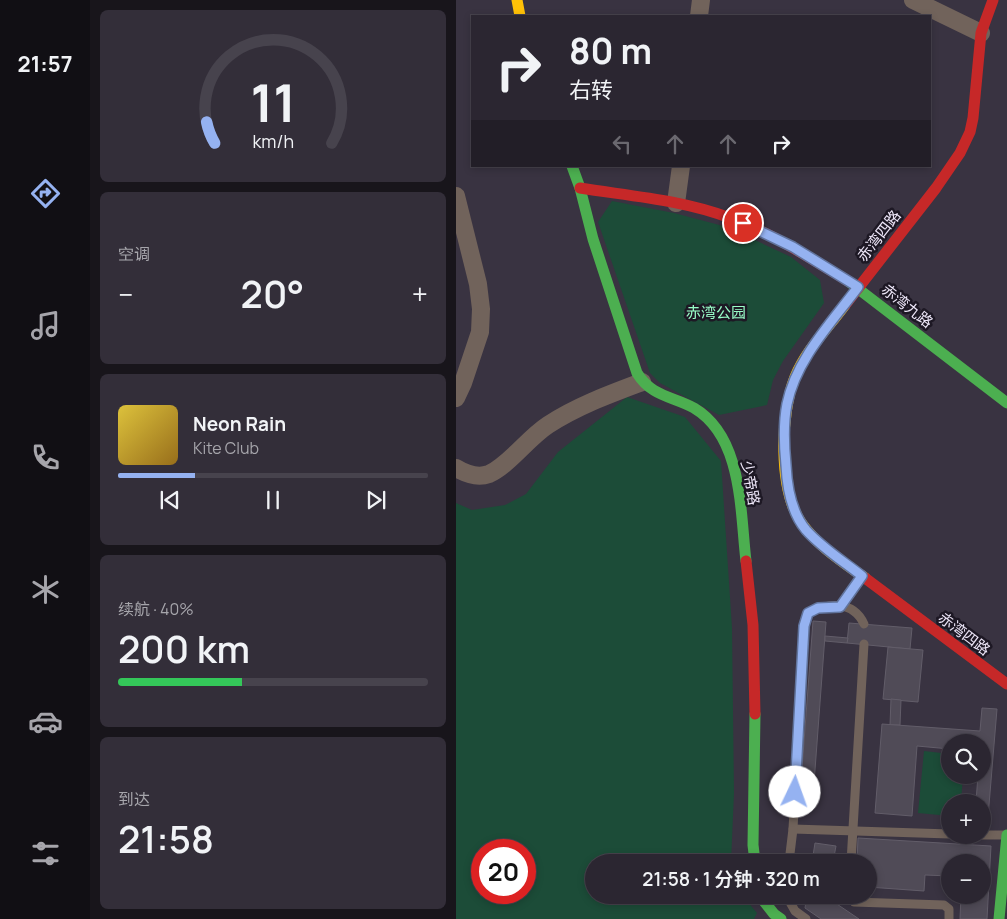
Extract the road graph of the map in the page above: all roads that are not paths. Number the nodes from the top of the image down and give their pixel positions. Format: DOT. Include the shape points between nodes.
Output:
graph roads {
  1 [pos="517,0"];
  2 [pos="701,0"];
  3 [pos="913,0"];
  4 [pos="993,0"];
  5 [pos="520,15"];
  6 [pos="699,15"];
  7 [pos="981,33"];
  8 [pos="572,167"];
  9 [pos="681,167"];
  10 [pos="580,188"];
  11 [pos="456,196"];
  12 [pos="676,203"];
  13 [pos="858,287"];
  14 [pos="642,382"];
  15 [pos="456,398"];
  16 [pos="1007,403"];
  17 [pos="456,468"];
  18 [pos="862,576"];
  19 [pos="840,607"];
  20 [pos="864,624"];
  21 [pos="864,644"];
  22 [pos="1007,684"];
  23 [pos="793,829"];
  24 [pos="853,831"];
  25 [pos="941,834"];
  26 [pos="991,834"];
  27 [pos="1007,835"];
  28 [pos="754,854"];
  29 [pos="790,854"];
  30 [pos="852,854"];
  31 [pos="877,903"];
  32 [pos="766,904"];
  33 [pos="791,904"];
  34 [pos="781,919"];
  35 [pos="806,919"];
  36 [pos="949,919"];
  37 [pos="999,919"];
  1 -- 5 [label="street"];
  2 -- 6 [label="street"];
  3 -- 7 [label="street"];
  4 -- 7 [label="street, 赤湾四路"];
  7 -- 13 [label="street, 赤湾四路" via="973,118 960,153"];
  8 -- 10 [label="street"];
  9 -- 12 [label="street"];
  10 -- 12 [label="street, 赤湾九路"];
  10 -- 14 [label="street" via="593,239"];
  11 -- 15 [label="street" via="482,309 480,332"];
  12 -- 13 [label="street, 赤湾九路" via="729,217 758,229"];
  13 -- 16 [label="street, 赤湾九路"];
  13 -- 18 [label="street, 赤湾四路" via="811,350 796,377 787,403 784,446 789,490 797,516 814,538"];
  14 -- 17 [label="street" via="571,411 546,426 488,475 476,476"];
  14 -- 28 [label="street, 少帝路" via="652,391 687,404 703,414 720,434 731,460 740,505 754,636"];
  18 -- 19 [label="lane"];
  18 -- 22 [label="street, 赤湾四路"];
  19 -- 20 [label="lane" via="851,608 860,615"];
  19 -- 23 [label="lane" via="818,608 808,613 804,626"];
  21 -- 24 [label="lane"];
  23 -- 24 [label="lane"];
  23 -- 29 [label="lane"];
  24 -- 25 [label="lane"];
  24 -- 30 [label="lane"];
  26 -- 27 [label="lane"];
  27 -- 37 [label="street"];
  31 -- 36 [label="lane" via="944,905 949,909"];
  32 -- 34 [label="street"];
  33 -- 35 [label="lane" via="795,912"];
}
